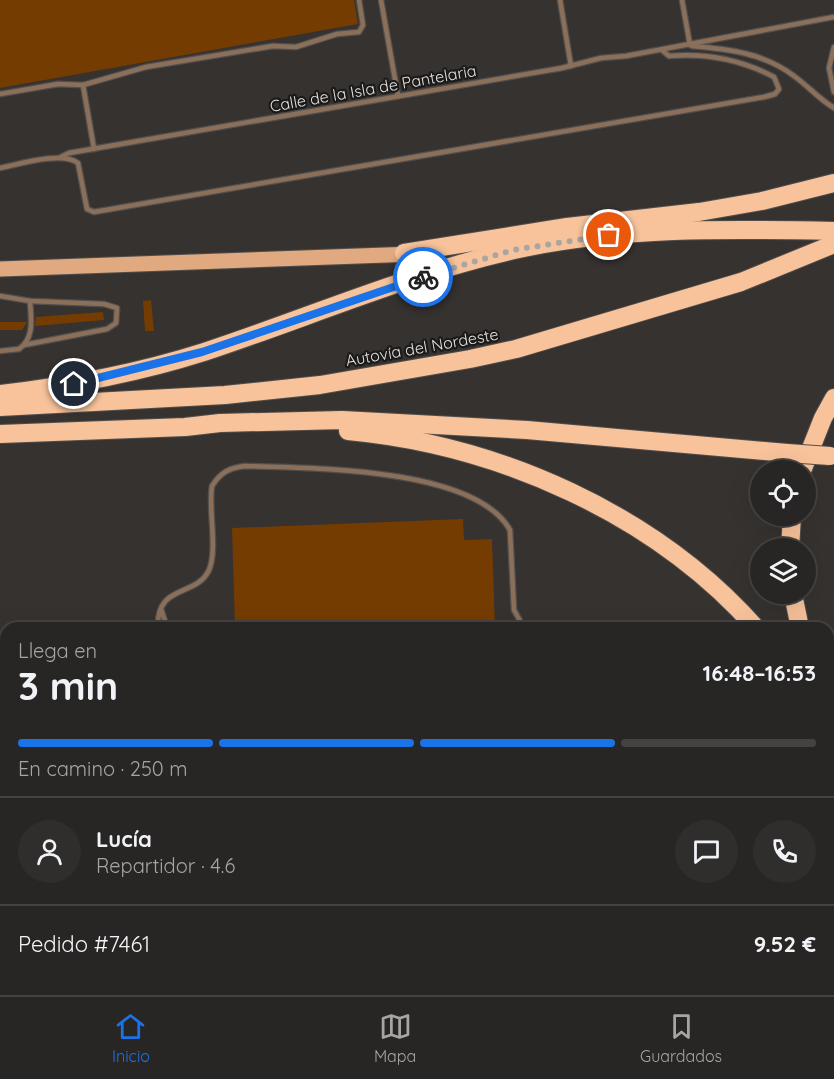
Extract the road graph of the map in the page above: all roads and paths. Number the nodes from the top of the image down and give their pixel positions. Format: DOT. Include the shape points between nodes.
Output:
graph roads {
  1 [pos="359,0"];
  2 [pos="381,0"];
  3 [pos="560,0"];
  4 [pos="682,0"];
  5 [pos="834,17"];
  6 [pos="690,45"];
  7 [pos="834,47"];
  8 [pos="662,50"];
  9 [pos="571,66"];
  10 [pos="83,85"];
  11 [pos="834,92"];
  12 [pos="0,94"];
  13 [pos="398,96"];
  14 [pos="834,108"];
  15 [pos="94,149"];
  16 [pos="61,157"];
  17 [pos="0,168"];
  18 [pos="834,183"];
  19 [pos="834,231"];
  20 [pos="834,244"];
  21 [pos="513,250"];
  22 [pos="404,253"];
  23 [pos="0,269"];
  24 [pos="0,296"];
  25 [pos="30,302"];
  26 [pos="24,345"];
  27 [pos="0,351"];
  28 [pos="0,394"];
  29 [pos="834,398"];
  30 [pos="0,407"];
  31 [pos="185,427"];
  32 [pos="0,434"];
  33 [pos="832,456"];
  34 [pos="806,460"];
  35 [pos="795,604"];
  36 [pos="161,609"];
  37 [pos="159,622"];
  38 [pos="164,622"];
  39 [pos="521,622"];
  40 [pos="750,622"];
  41 [pos="799,622"];
  1 -- 10 [label="lane" via="363,25 359,32 337,34 296,47 273,46 135,69"];
  2 -- 13 [label="lane"];
  3 -- 9 [label="lane"];
  4 -- 6 [label="lane"];
  5 -- 6 [label="lane, Calle de la Isla de Pantelaria"];
  6 -- 8 [label="lane, Calle de la Isla de Pantelaria"];
  6 -- 14 [label="lane" via="727,49 766,60 794,76"];
  7 -- 11 [label="lane" via="829,68"];
  8 -- 9 [label="lane, Calle de la Isla de Pantelaria" via="615,55"];
  8 -- 16 [label="lane" via="669,56 700,55 747,65 774,77 779,89 764,97 94,212 87,209 78,163"];
  9 -- 13 [label="lane, Calle de la Isla de Pantelaria"];
  10 -- 12 [label="lane" via="58,84"];
  10 -- 15 [label="lane"];
  13 -- 15 [label="lane, Calle de la Isla de Pantelaria"];
  15 -- 16 [label="lane, Calle de la Isla de Pantelaria"];
  16 -- 17 [label="lane, Calle de la Isla de Pantelaria"];
  18 -- 22 [label="highway" via="710,210 567,227"];
  19 -- 21 [label="highway" via="654,231"];
  20 -- 30 [label="highway, Autovía del Nordeste" via="741,282 516,349 438,365 320,385 225,395"];
  21 -- 22 [label="main road"];
  21 -- 28 [label="highway" via="202,352 88,381"];
  22 -- 23 [label="main road"];
  24 -- 25 [label="lane"];
  25 -- 26 [label="lane" via="31,327"];
  25 -- 26 [label="lane" via="110,304 117,308 118,318 107,329"];
  26 -- 27 [label="lane"];
  29 -- 34 [label="highway"];
  31 -- 32 [label="highway"];
  31 -- 33 [label="highway, bridge" via="299,420 400,422"];
  31 -- 40 [label="highway" via="363,433 429,443 506,465 601,508 661,545"];
  35 -- 41 [label="highway"];
  36 -- 37 [label="lane"];
  36 -- 38 [label="lane"];
  36 -- 39 [label="lane" via="173,593 198,582 210,568 212,486 230,468 244,466 359,471 426,482 494,511 510,530 514,610"];
}
